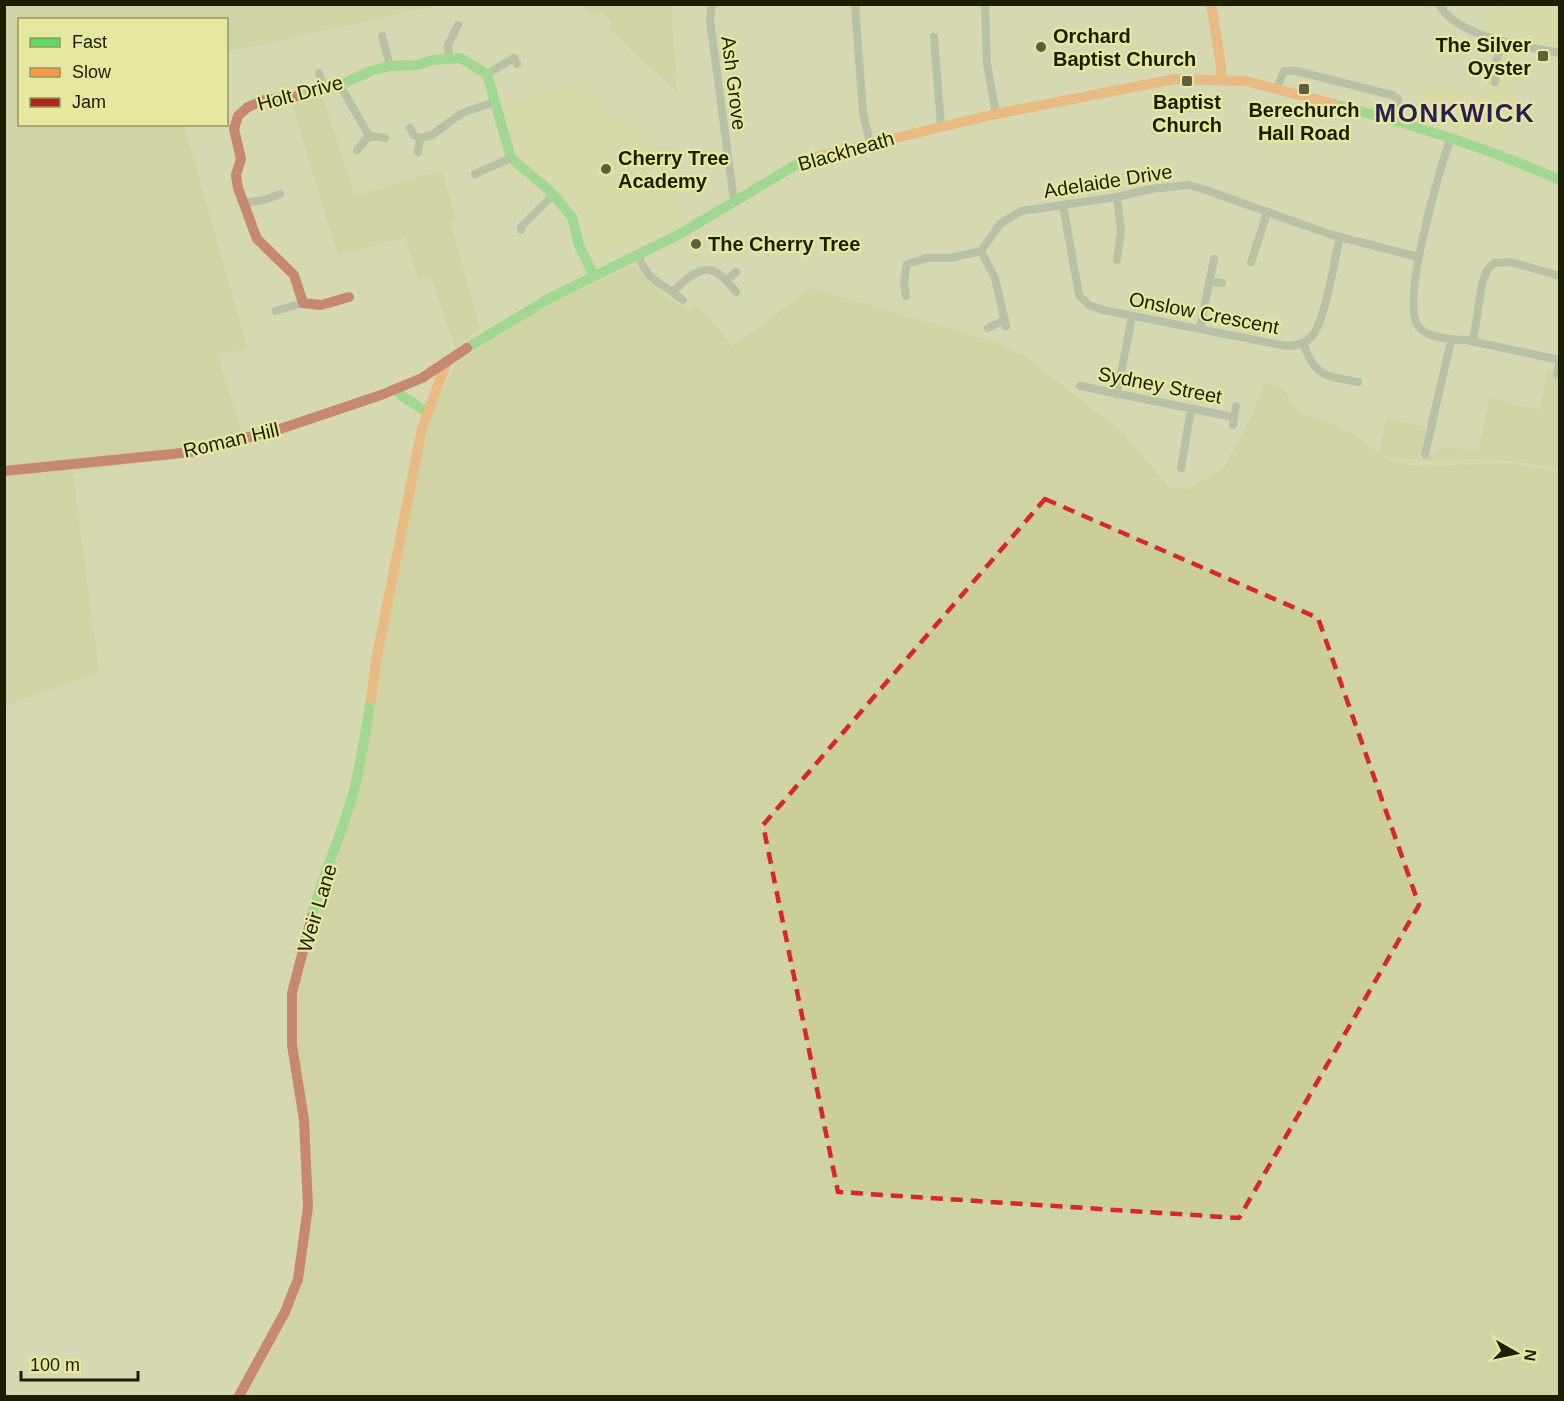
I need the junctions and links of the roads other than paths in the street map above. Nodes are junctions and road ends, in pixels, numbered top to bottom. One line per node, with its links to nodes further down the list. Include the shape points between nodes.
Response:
1 (712, 4): 39 (street, Ash Grove, via 711,31)
2 (855, 4): 30 (street, via 863,113)
3 (985, 4): 22 (street, via 986,54)
4 (1211, 4): 16 (street)
5 (1439, 4): 9 (street, via 1460,25)
6 (458, 25): 11 (street, via 448,45)
7 (382, 36): 13 (street)
8 (934, 37): 24 (street)
9 (1502, 42): 10 (street); 17 (street)
10 (1560, 53)
11 (449, 58): 13 (street, Holt Drive); 15 (street, via 460,58)
12 (517, 64): 15 (street, via 514,58)
13 (390, 66): 18 (street, Holt Drive)
14 (319, 73): 20 (street)
15 (487, 74): 21 (street)
16 (1221, 79): 19 (street, Blackheath); 22 (street, Blackheath, via 1149,83)
17 (1495, 82)
18 (340, 86): 20 (street, Holt Drive); 26 (street)
19 (1276, 87): 23 (street, Blackheath); 23 (street, via 1284,71 1296,71 1392,95 1398,99)
20 (324, 90): 40 (street, Holt Drive, via 264,100 238,117 234,129 241,159 236,175)
21 (495, 102): 29 (street, via 462,113 432,135); 33 (street)
22 (996, 114): 24 (street, Blackheath)
23 (1396, 120): 27 (street, Blackheath)
24 (941, 126): 30 (street, Blackheath)
25 (410, 128): 29 (street)
26 (369, 136): 28 (street); 31 (street)
27 (1451, 137): 35 (street, Blackheath); 47 (street)
28 (385, 138)
29 (420, 138): 32 (street)
30 (870, 143): 39 (street, Blackheath, via 799,163)
31 (357, 150)
32 (418, 152)
33 (511, 158): 34 (street); 37 (street)
34 (475, 174)
35 (1559, 178)
36 (280, 194): 40 (street)
37 (553, 195): 43 (street); 52 (street, via 572,217 579,245)
38 (1117, 197): 41 (street, Adelaide Drive); 42 (street, Adelaide Drive, via 1188,186); 49 (street, via 1121,231)
39 (734, 201): 46 (street, Blackheath, via 678,236)
40 (243, 203): 62 (street, Holt Drive, via 257,239 294,274)
41 (1063, 205): 45 (street, Adelaide Drive, via 1021,211 1000,224); 64 (street, Onslow Crescent, via 1079,295 1095,308)
42 (1267, 213): 44 (street, Adelaide Drive); 50 (street, via 1252,260)
43 (520, 226)
44 (1340, 237): 47 (street, Adelaide Drive); 69 (street, Onslow Crescent, via 1320,320 1311,338)
45 (981, 251): 57 (street, via 907,264); 65 (street, via 995,278 1005,323)
46 (638, 255): 52 (street, Blackheath); 58 (street, via 655,283)
47 (1418, 257): 67 (street, via 1413,300 1416,324 1423,331)
48 (1214, 259): 55 (street)
49 (1117, 260)
50 (1261, 260)
51 (736, 272): 54 (street)
52 (594, 276): 71 (street, Blackheath, via 489,334)
53 (1560, 276): 68 (street, via 1511,262 1495,263 1482,283)
54 (727, 280): 58 (street, via 714,271 699,271); 59 (street)
55 (1209, 281): 56 (street); 66 (street)
56 (1222, 283)
57 (907, 291)
58 (672, 292): 61 (street)
59 (736, 292)
60 (349, 297): 62 (street, via 326,306)
61 (683, 300)
62 (303, 303): 63 (street)
63 (276, 311)
64 (1132, 316): 66 (street, Onslow Crescent); 78 (street)
65 (988, 328)
66 (1200, 328): 69 (street, Onslow Crescent, via 1286,346)
67 (1451, 340): 68 (street); 82 (street)
68 (1473, 342): 70 (street)
69 (1303, 344): 73 (street, via 1315,369)
70 (1560, 360): 72 (street)
71 (446, 364): 76 (street, Roman Hill); 81 (street, Weir Lane)
72 (1557, 375)
73 (1344, 380): 74 (street); 77 (street)
74 (1358, 382)
75 (1080, 386): 78 (street, Sydney Street)
76 (396, 389): 81 (street); 84 (street, Roman Hill, via 216,447)
77 (1342, 390)
78 (1117, 395): 80 (street, Sydney Street)
79 (1236, 406): 80 (street, Sydney Street, via 1233,421)
80 (1191, 409): 83 (street, via 1182,464)
81 (427, 412): 85 (street, Weir Lane, via 353,793 319,889 292,993 292,1045 304,1120 308,1207 298,1279 275,1331)
82 (1429, 449)
83 (1172, 459)
84 (4, 471)
85 (238, 1396)

